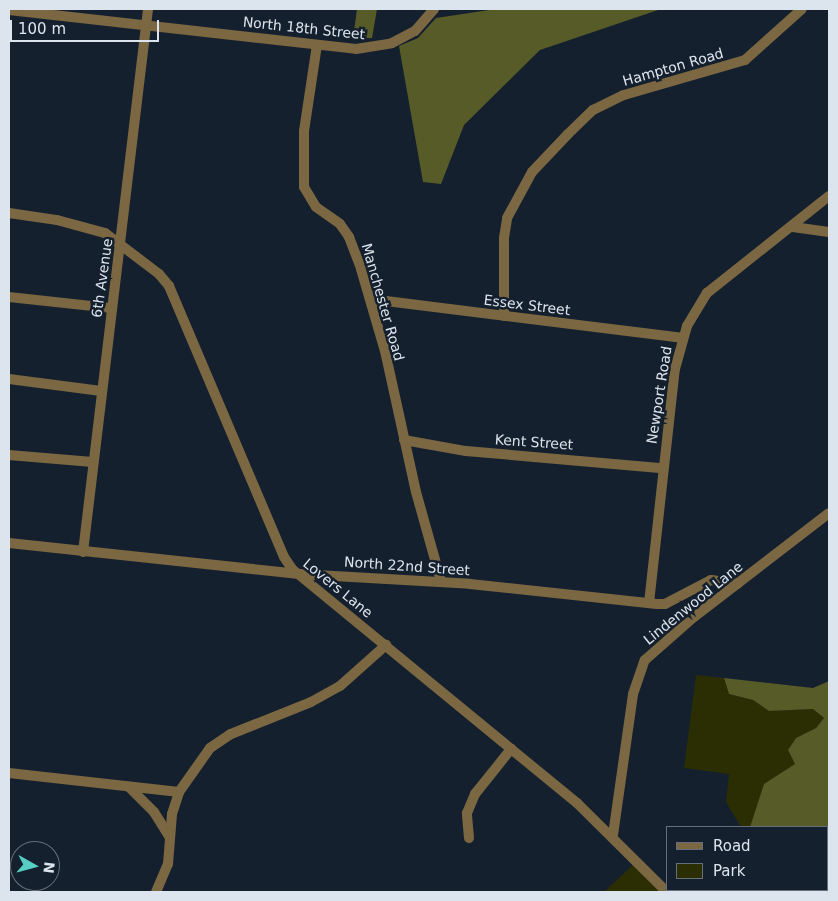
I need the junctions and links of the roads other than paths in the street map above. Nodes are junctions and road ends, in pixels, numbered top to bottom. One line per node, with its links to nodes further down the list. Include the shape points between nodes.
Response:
1 (148, 9): 6 (street, 6th Avenue)
2 (434, 9): 7 (street, North 18th Street, via 415,31 392,43 356,49)
3 (802, 9): 16 (street, Hampton Road, via 745,60 632,91 592,110 568,134 532,172 507,218)
4 (9, 10): 5 (street, North 18th Street)
5 (78, 13): 6 (street, North 18th Street)
6 (145, 25): 7 (street, North 18th Street); 12 (street, 6th Avenue)
7 (318, 44): 14 (street, Manchester Road, via 304,131 304,187 310,201 340,224 349,237)
8 (829, 196): 10 (street, Newport Road)
9 (9, 212): 12 (street, Lovers Lane, via 57,220 105,233)
10 (793, 227): 11 (street); 17 (street, Newport Road, via 707,293)
11 (829, 232)
12 (121, 242): 15 (street, 6th Avenue); 29 (street, Lovers Lane, via 169,286 284,558)
13 (9, 297): 15 (street)
14 (370, 299): 16 (street, Essex Street); 20 (street, Manchester Road)
15 (111, 308): 19 (street, 6th Avenue)
16 (504, 316): 17 (street, Essex Street)
17 (682, 338): 23 (street, Newport Road)
18 (9, 379): 19 (street)
19 (101, 391): 22 (street, 6th Avenue)
20 (404, 440): 23 (street, Kent Street, via 466,451); 30 (street, Manchester Road)
21 (9, 455): 22 (street)
22 (93, 462): 28 (street, 6th Avenue)
23 (662, 468): 32 (street, Newport Road)
24 (829, 513): 25 (street, Lindenwood Lane)
25 (815, 525): 26 (street); 31 (street, Lindenwood Lane)
26 (829, 526)
27 (9, 543): 28 (street, North 22nd Street)
28 (84, 552): 29 (street, North 22nd Street)
29 (299, 574): 30 (street, North 22nd Street); 33 (street, Lovers Lane)
30 (440, 582): 32 (street, North 22nd Street)
31 (738, 584): 32 (street, North 22nd Street, via 711,580 665,604); 38 (street, Lindenwood Lane, via 658,648 639,670)
32 (648, 603)
33 (386, 645): 34 (street, Lovers Lane); 37 (street, via 340,686 311,702 231,734 210,748)
34 (511, 749): 38 (street, Lovers Lane); 40 (street, via 475,794 467,813)
35 (9, 773): 36 (street)
36 (128, 787): 37 (street); 39 (street, via 154,812)
37 (179, 792): 39 (street)
38 (613, 835): 41 (street, Lovers Lane)
39 (169, 836): 42 (street, via 168,864)
40 (469, 838)
41 (666, 891)
42 (156, 892)

